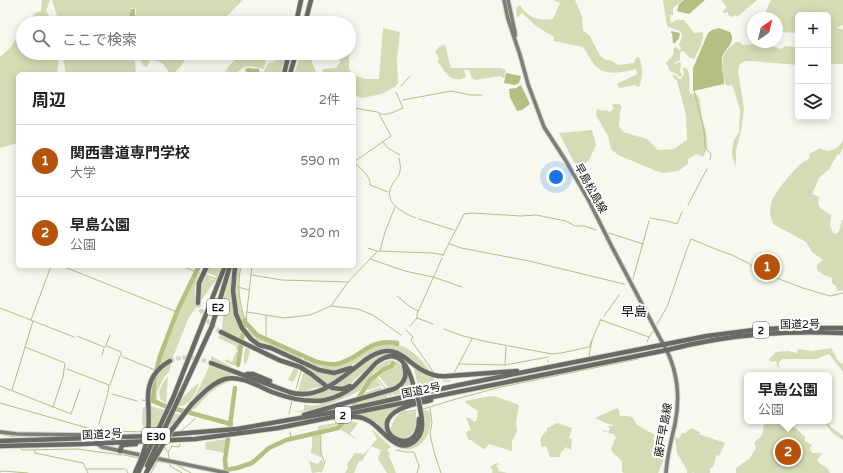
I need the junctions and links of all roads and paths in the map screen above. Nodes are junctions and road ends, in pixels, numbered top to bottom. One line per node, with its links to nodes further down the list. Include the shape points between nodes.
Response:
1 (301, 0): 5 (highway)
2 (311, 0): 6 (highway)
3 (504, 0): 7 (main road, 早島松島線)
4 (508, 0): 7 (main road, 早島松島線)
5 (298, 16)
6 (307, 16)
7 (515, 37): 21 (main road, 早島松島線, via 528,84 544,127 589,201)
8 (287, 60): 10 (highway)
9 (294, 60): 11 (highway)
10 (284, 72)
11 (291, 72)
12 (205, 268): 16 (highway, via 198,287)
13 (223, 268): 20 (highway, E2)
14 (229, 268): 22 (highway, E2)
15 (235, 268): 26 (highway, via 233,279 236,314 246,334 259,344 327,372 338,373)
16 (198, 303)
17 (843, 328): 21 (highway, 国道2号 / 2, via 754,330)
18 (221, 332): 31 (highway, via 296,366)
19 (843, 333): 23 (highway, 国道2号 / 2, via 755,335 693,343)
20 (194, 344): 46 (highway, E30, bridge, via 173,398)
21 (664, 344): 23 (main road, 藤戸早島線); 29 (highway, 国道2号 / 2)
22 (203, 348): 47 (highway, E30, bridge)
23 (668, 350): 34 (highway, 国道2号 / 2); 49 (main road, 藤戸早島線, via 675,373 678,400)
24 (388, 351): 26 (highway, via 378,352); 29 (highway, via 404,356 428,373 443,376 519,371); 32 (highway, via 400,355 408,363)
25 (388, 357): 30 (highway, via 378,361); 32 (highway, via 397,358 405,363); 36 (highway, via 397,359 404,366 406,373 400,386 391,391)
26 (368, 358): 28 (highway, via 330,386 319,392 304,395 289,392)
27 (170, 361): 45 (highway, bridge, via 154,375 149,386 148,437)
28 (211, 363)
29 (570, 363): 36 (highway, 国道2号 / 2)
30 (365, 374): 33 (highway, via 348,387); 47 (highway, bridge, via 349,390 331,398 310,401 290,398 240,380 230,378 220,381 192,404 171,431)
31 (325, 385)
32 (415, 387): 35 (highway, bridge)
33 (332, 388)
34 (450, 394): 35 (highway, via 405,407 394,413 387,426 392,437 402,441 410,440 414,436 419,423); 37 (highway, 国道2号 / 2)
35 (419, 408): 37 (highway, via 421,432 407,445 393,442 371,422 359,417)
36 (274, 423): 39 (highway, 国道2号 / 2, via 189,434)
37 (278, 428): 41 (highway, 国道2号 / 2, via 195,439)
38 (0, 432): 39 (main road, via 86,435)
39 (92, 438): 40 (highway, 国道2号 / 2); 42 (main road)
40 (0, 441)
41 (157, 441): 42 (highway, 国道2号 / 2); 44 (highway, via 122,445)
42 (97, 443): 43 (highway, 国道2号 / 2); 44 (main road, via 102,447)
43 (0, 446)
44 (120, 451): 48 (main road)
45 (135, 473)
46 (138, 473)
47 (145, 473)
48 (225, 473)
49 (666, 473)

